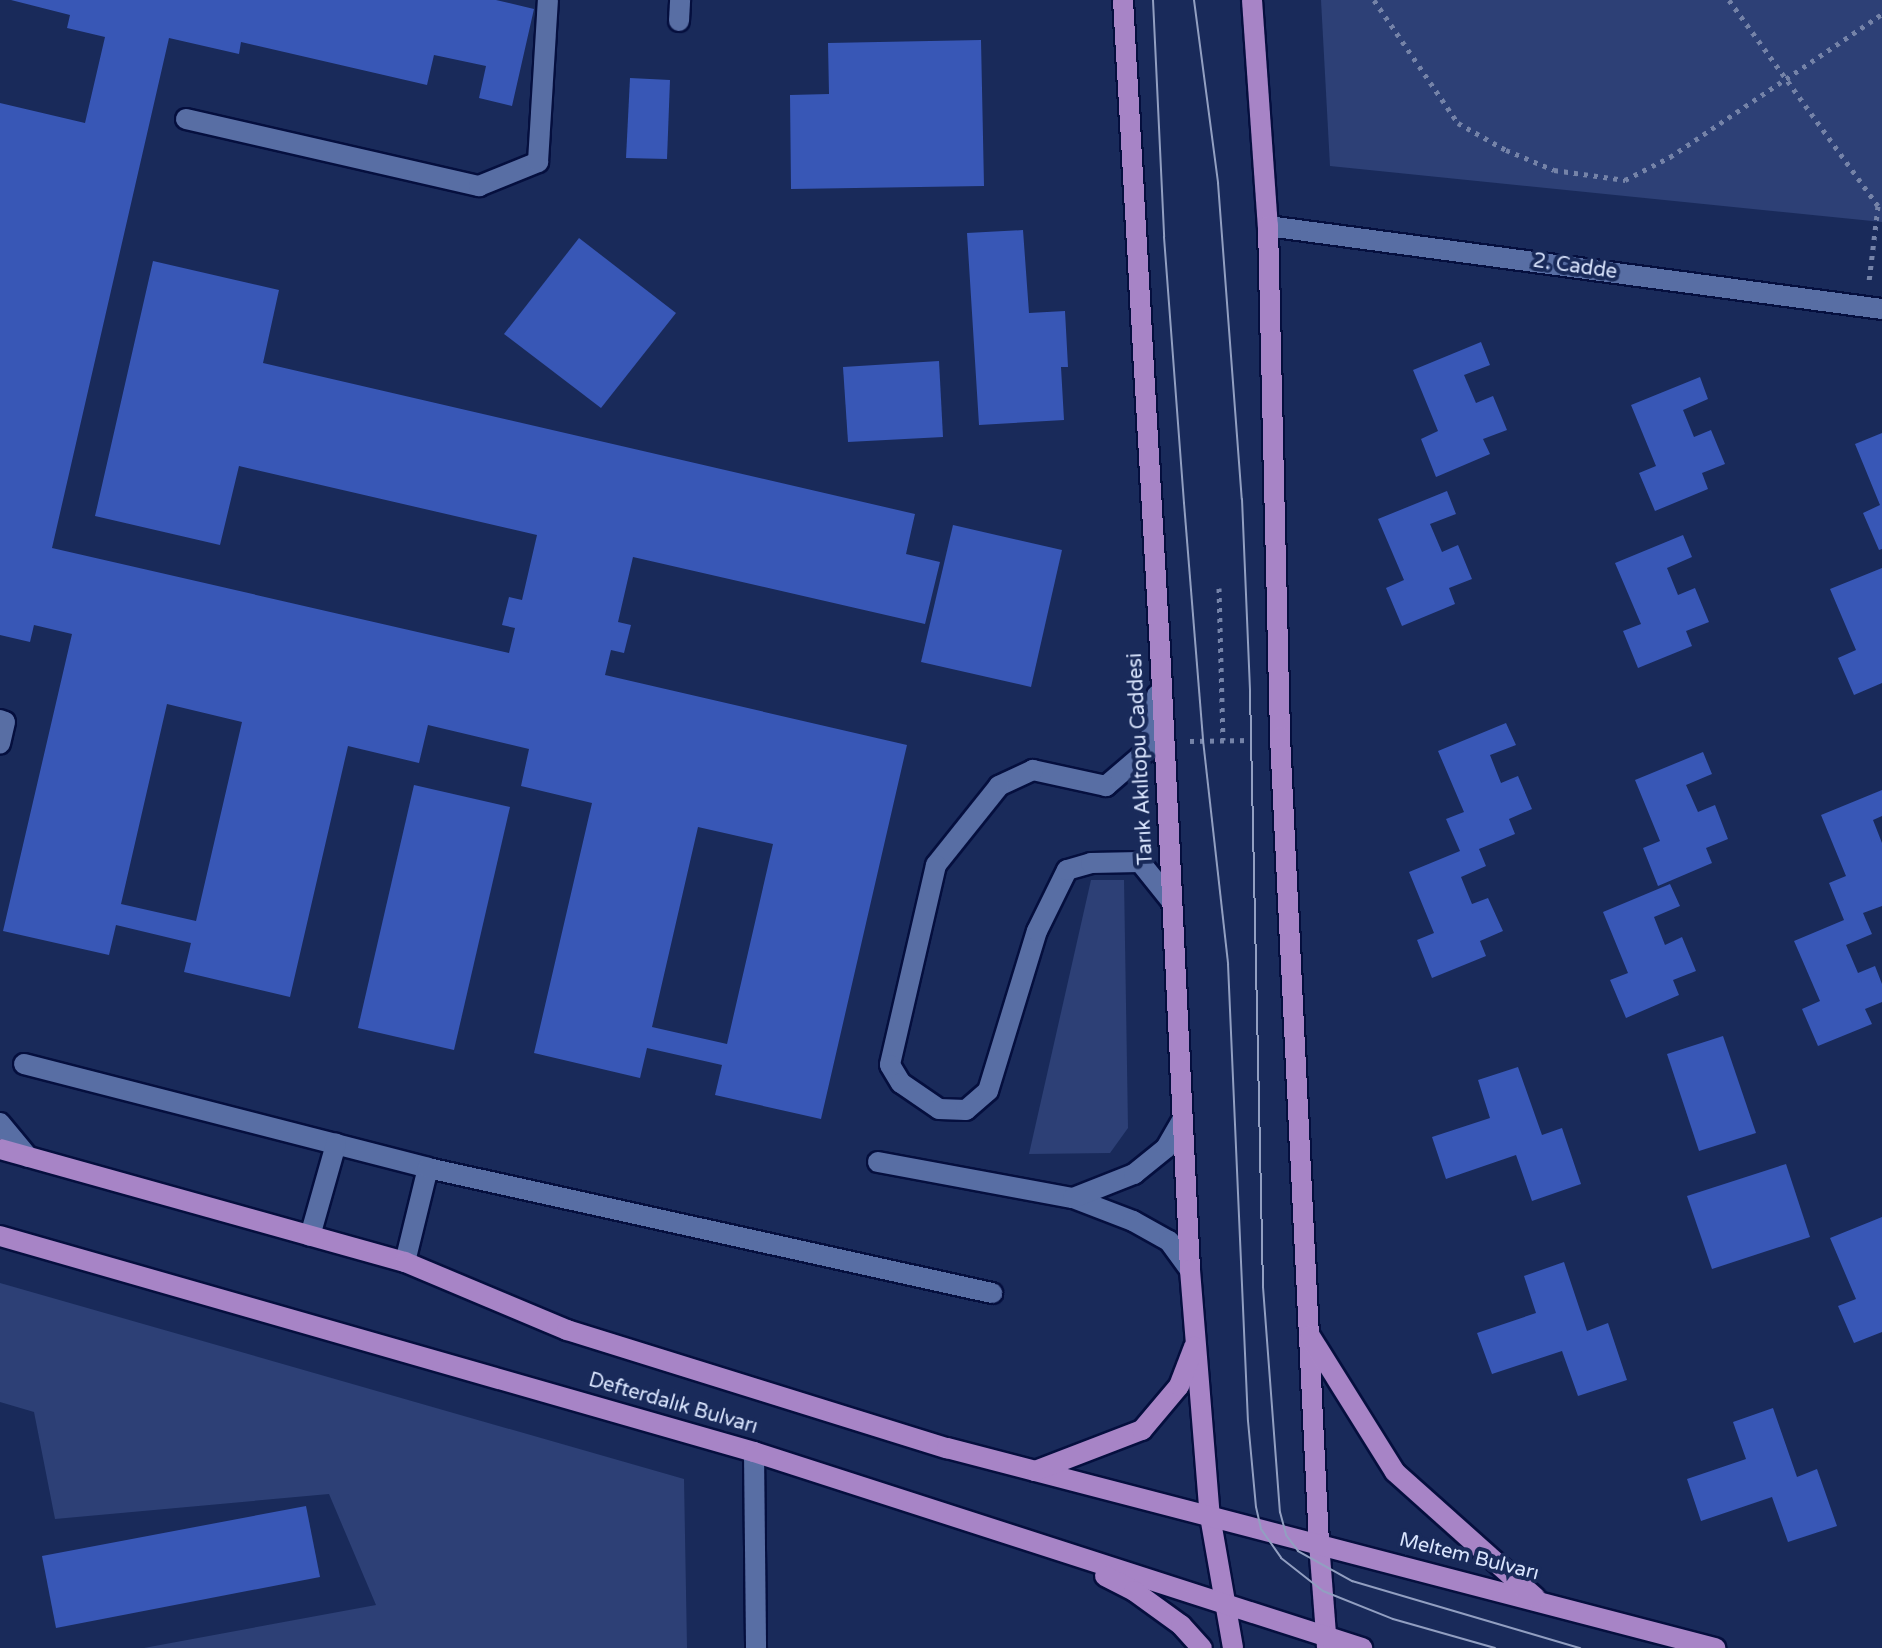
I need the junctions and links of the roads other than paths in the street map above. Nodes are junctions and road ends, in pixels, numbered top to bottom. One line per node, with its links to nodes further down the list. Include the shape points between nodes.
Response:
1 (548, 0): 8 (street, via 538,162 479,186)
2 (680, 0): 6 (street)
3 (1123, 0): 11 (main road, Tarık Akıltopu Caddesi)
4 (1239, 0): 7 (main road)
5 (1252, 0): 7 (main road)
6 (679, 21)
7 (1260, 89): 9 (main road)
8 (186, 119)
9 (1268, 226): 10 (street, 2. Cadde); 29 (main road, via 1280,737)
10 (1874, 308)
11 (1161, 668): 14 (main road, Tarık Akıltopu Caddesi); 14 (street, via 1149,749 1106,786 1033,770 999,786 936,865 890,1065 901,1083 939,1109 966,1110 988,1091 1037,931 1067,870 1091,863 1140,862)
12 (0, 720): 13 (street, via 5,722)
13 (0, 743)
14 (1172, 902): 16 (main road, Tarık Akıltopu Caddesi)
15 (24, 1064): 18 (street)
16 (1183, 1118): 23 (street, via 1166,1148 1134,1174); 27 (main road, Tarık Akıltopu Caddesi)
17 (0, 1123): 20 (street)
18 (336, 1144): 22 (street); 25 (street)
19 (0, 1149): 20 (main road, Defterdalık Bulvarı)
20 (28, 1157): 25 (main road, Defterdalık Bulvarı)
21 (878, 1162): 23 (street)
22 (428, 1168): 26 (street); 28 (street)
23 (1073, 1198): 27 (street, via 1169,1241)
24 (0, 1236): 31 (main road, Defterdalık Bulvarı)
25 (310, 1236): 26 (main road, Defterdalık Bulvarı)
26 (405, 1262): 32 (main road, Defterdalık Bulvarı, via 567,1330)
27 (1190, 1270): 30 (main road, Tarık Akıltopu Caddesi)
28 (992, 1293)
29 (1308, 1334): 34 (main road); 36 (main road, via 1395,1472)
30 (1197, 1339): 32 (main road, via 1179,1386 1142,1430); 33 (main road, Tarık Akıltopu Caddesi)
31 (754, 1452): 35 (main road, Defterdalık Bulvarı); 39 (street)
32 (1035, 1471): 33 (main road, Defterdalık Bulvarı)
33 (1210, 1516): 34 (main road, Meltem Bulvarı); 37 (main road, Tarık Akıltopu Caddesi)
34 (1319, 1543): 36 (main road, Meltem Bulvarı); 38 (main road)
35 (1056, 1550): 37 (main road, Defterdalık Bulvarı); 40 (main road, via 1134,1591 1181,1625)
36 (1538, 1599): 43 (main road, Meltem Bulvarı)
37 (1227, 1605): 38 (main road, Defterdalık Bulvarı); 41 (main road, Tarık Akıltopu Caddesi)
38 (1327, 1643): 42 (main road)
39 (756, 1648)
40 (1202, 1648)
41 (1233, 1648)
42 (1362, 1648)
43 (1715, 1648)

